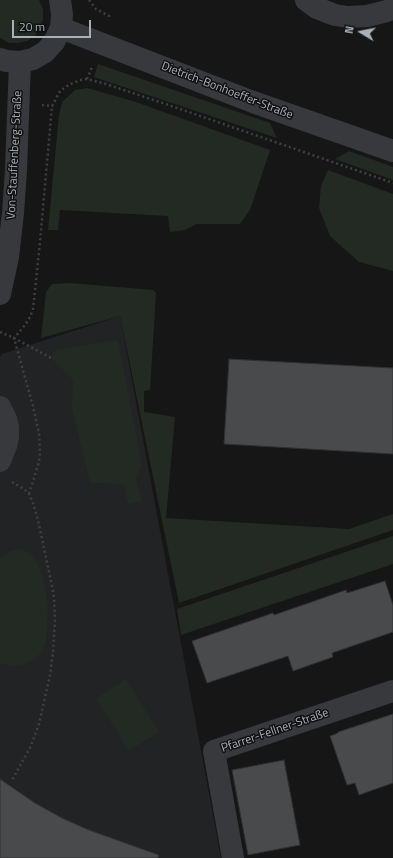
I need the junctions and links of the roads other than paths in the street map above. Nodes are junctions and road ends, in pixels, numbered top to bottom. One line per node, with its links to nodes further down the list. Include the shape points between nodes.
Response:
1 (60, 0): 4 (street)
2 (306, 0): 3 (street, via 326,12 348,17 366,16)
3 (393, 8)
4 (61, 28): 5 (street, via 45,52 33,59); 6 (street, Dietrich-Bonhoeffer-Straße)
5 (10, 61): 7 (street, Von-Stauffenberg-Straße, via 16,170 8,257)
6 (393, 151)
7 (0, 294)
8 (0, 407): 9 (street, via 6,418 8,436)
9 (0, 461)
10 (393, 691): 11 (street, Pfarrer-Fellner-Straße, via 214,752)
11 (233, 858)

